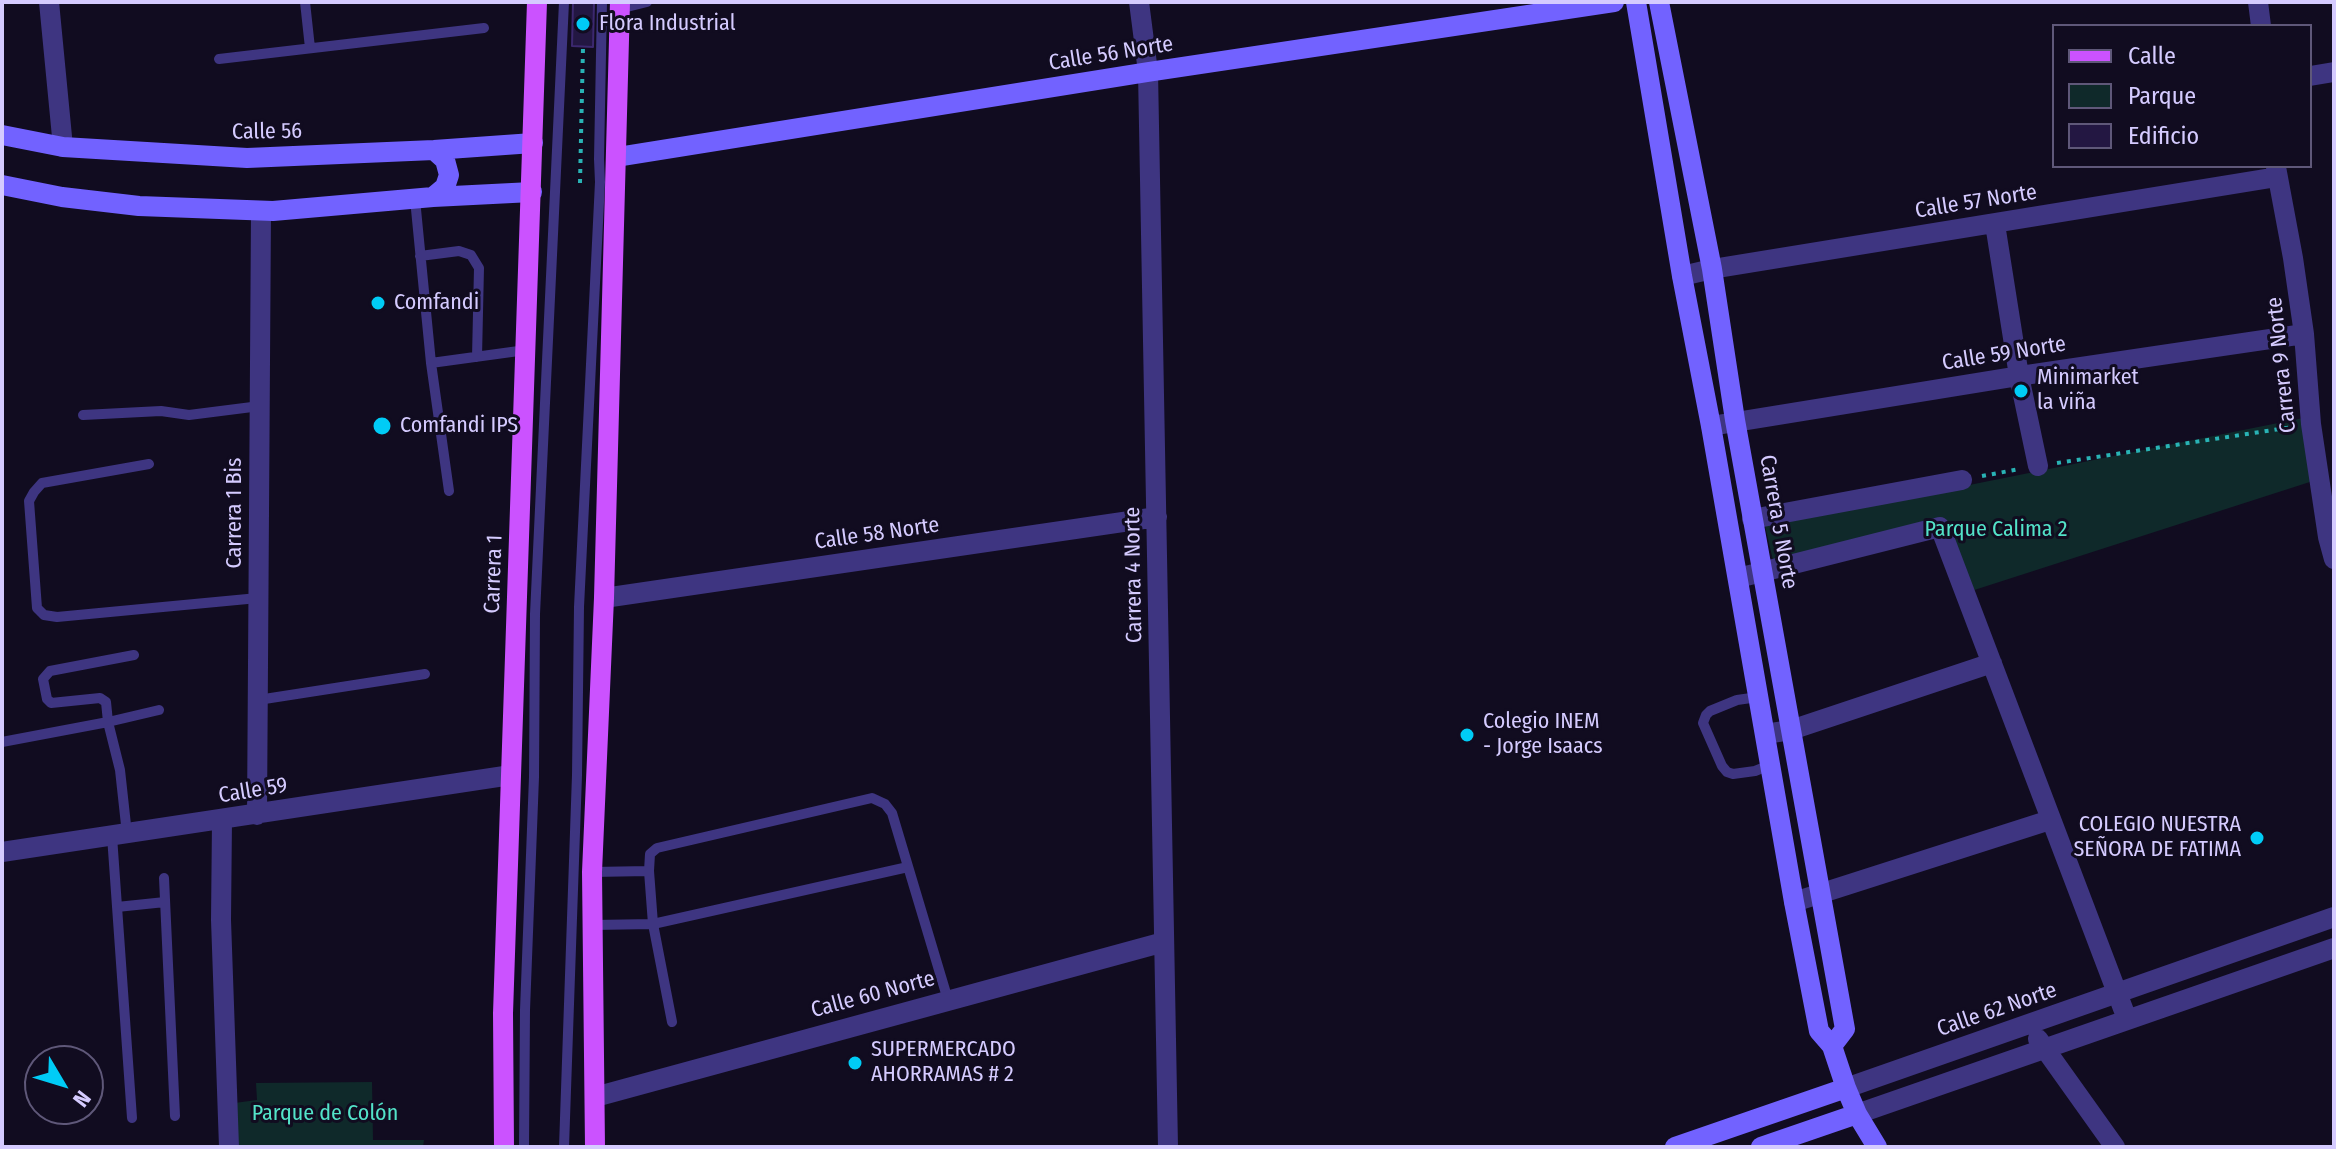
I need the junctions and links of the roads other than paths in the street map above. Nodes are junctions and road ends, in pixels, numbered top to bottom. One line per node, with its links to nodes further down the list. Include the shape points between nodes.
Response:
1 (49, 2): 21 (street)
2 (305, 2): 14 (lane)
3 (537, 2): 20 (main road, Carrera 1)
4 (564, 2): 97 (lane, via 535,614)
5 (647, 2): 11 (lane)
6 (1139, 2): 16 (street, Carrera 4 Norte)
7 (1614, 2): 16 (street, Calle 56 Norte)
8 (1636, 2): 32 (street)
9 (1659, 2): 31 (street, Carrera 5 Norte)
10 (2258, 2): 12 (street)
11 (614, 4): 23 (main road); 98 (lane, via 599,159 579,607)
12 (2261, 24)
13 (484, 28): 14 (lane)
14 (310, 48): 15 (lane)
15 (219, 59)
16 (1148, 72): 23 (street, Calle 56 Norte); 46 (street, Carrera 4 Norte)
17 (2334, 72): 18 (street)
18 (2312, 76)
19 (2, 135): 21 (street, Calle 56)
20 (533, 143): 22 (street, Calle 56); 26 (main road, Carrera 1)
21 (63, 147): 22 (street, Calle 56, via 247,158)
22 (434, 150): 27 (street, via 445,160 449,175 445,187)
23 (617, 157): 52 (main road)
24 (2276, 172): 29 (street, Calle 57 Norte); 33 (street, Carrera 9 Norte)
25 (2, 185): 28 (street, via 139,206)
26 (532, 192): 27 (street); 34 (main road, Carrera 1)
27 (424, 198): 28 (street); 30 (lane)
28 (261, 211): 38 (street, Carrera 1 Bis)
29 (1995, 224): 31 (street, Calle 57 Norte); 37 (street)
30 (420, 256): 35 (lane, via 459,251 471,255 479,268); 36 (lane)
31 (1712, 269): 32 (street, Calle 57 Norte); 40 (street, Carrera 5 Norte)
32 (1682, 276): 41 (street)
33 (2304, 334): 37 (street, Calle 59 Norte); 48 (street, Carrera 9 Norte, via 2311,424)
34 (526, 350): 35 (lane); 64 (main road, Carrera 1)
35 (477, 357): 36 (lane)
36 (431, 363): 45 (lane)
37 (2019, 376): 40 (street, Calle 59 Norte); 43 (street)
38 (260, 406): 39 (lane, via 189,415); 51 (street, Carrera 1 Bis)
39 (83, 415)
40 (1735, 420): 41 (street, Calle 59 Norte); 47 (street, Carrera 5 Norte)
41 (1711, 426): 50 (street)
42 (149, 464): 51 (lane, via 42,483 34,492 29,501 37,608 57,617)
43 (2038, 466)
44 (1962, 480): 47 (street)
45 (449, 491)
46 (1157, 517): 52 (street, Calle 58 Norte); 81 (street, Carrera 4 Norte)
47 (1752, 519): 49 (street, Carrera 5 Norte)
48 (2334, 559)
49 (1763, 572): 50 (street); 54 (street, via 1940,527); 60 (street, Carrera 5 Norte)
50 (1738, 578): 56 (street)
51 (258, 598): 57 (street, Carrera 1 Bis)
52 (604, 598): 72 (main road)
53 (134, 655): 59 (lane, via 50,671 43,679 51,703 104,700)
54 (1992, 663): 60 (street); 67 (street)
55 (425, 674): 57 (lane)
56 (1758, 697): 61 (street); 63 (lane, via 1710,711 1703,723 1727,772)
57 (258, 700): 65 (street, Carrera 1 Bis)
58 (159, 710): 59 (lane)
59 (108, 722): 62 (lane); 68 (lane, via 120,770)
60 (1791, 730): 61 (street); 74 (street, Carrera 5 Norte)
61 (1765, 734): 63 (street)
62 (2, 742)
63 (1770, 765): 76 (street)
64 (511, 775): 65 (street, Calle 59); 96 (main road, Carrera 1)
65 (257, 815): 66 (street, Calle 59)
66 (222, 820): 68 (street, Calle 59); 95 (street)
67 (2050, 820): 74 (street); 83 (street)
68 (119, 835): 69 (street, Calle 59); 77 (lane)
69 (2, 852)
70 (908, 867): 71 (lane, via 892,813 872,798 657,848 650,854); 79 (lane); 84 (lane)
71 (649, 871): 72 (lane); 79 (lane)
72 (592, 872): 80 (main road)
73 (164, 878): 75 (lane)
74 (1821, 893): 76 (street); 88 (street, Carrera 5 Norte, via 1845,1029)
75 (165, 902): 77 (lane); 93 (lane)
76 (1794, 902): 88 (street, via 1819,1031)
77 (117, 907): 94 (lane)
78 (2334, 917): 83 (street, Calle 62 Norte)
79 (653, 924): 80 (lane); 86 (lane)
80 (593, 925): 91 (main road)
81 (1164, 942): 84 (street, Calle 60 Norte); 100 (street, Carrera 4 Norte)
82 (2334, 948): 85 (street)
83 (2117, 993): 85 (street); 87 (street, Calle 62 Norte)
84 (948, 1000): 91 (street, Calle 60 Norte)
85 (2127, 1019): 89 (street)
86 (672, 1022)
87 (2028, 1026): 89 (street); 90 (street, Calle 62 Norte)
88 (1832, 1046): 90 (street)
89 (2045, 1049): 92 (street); 104 (street)
90 (1846, 1088): 92 (street); 101 (street, Calle 62 Norte)
91 (595, 1097): 99 (main road)
92 (1857, 1114): 102 (street); 103 (street)
93 (175, 1116)
94 (132, 1118)
95 (229, 1147)
96 (504, 1147)
97 (524, 1147)
98 (564, 1147)
99 (595, 1147)
100 (1168, 1147)
101 (1675, 1147)
102 (1761, 1147)
103 (1877, 1147)
104 (2115, 1147)

